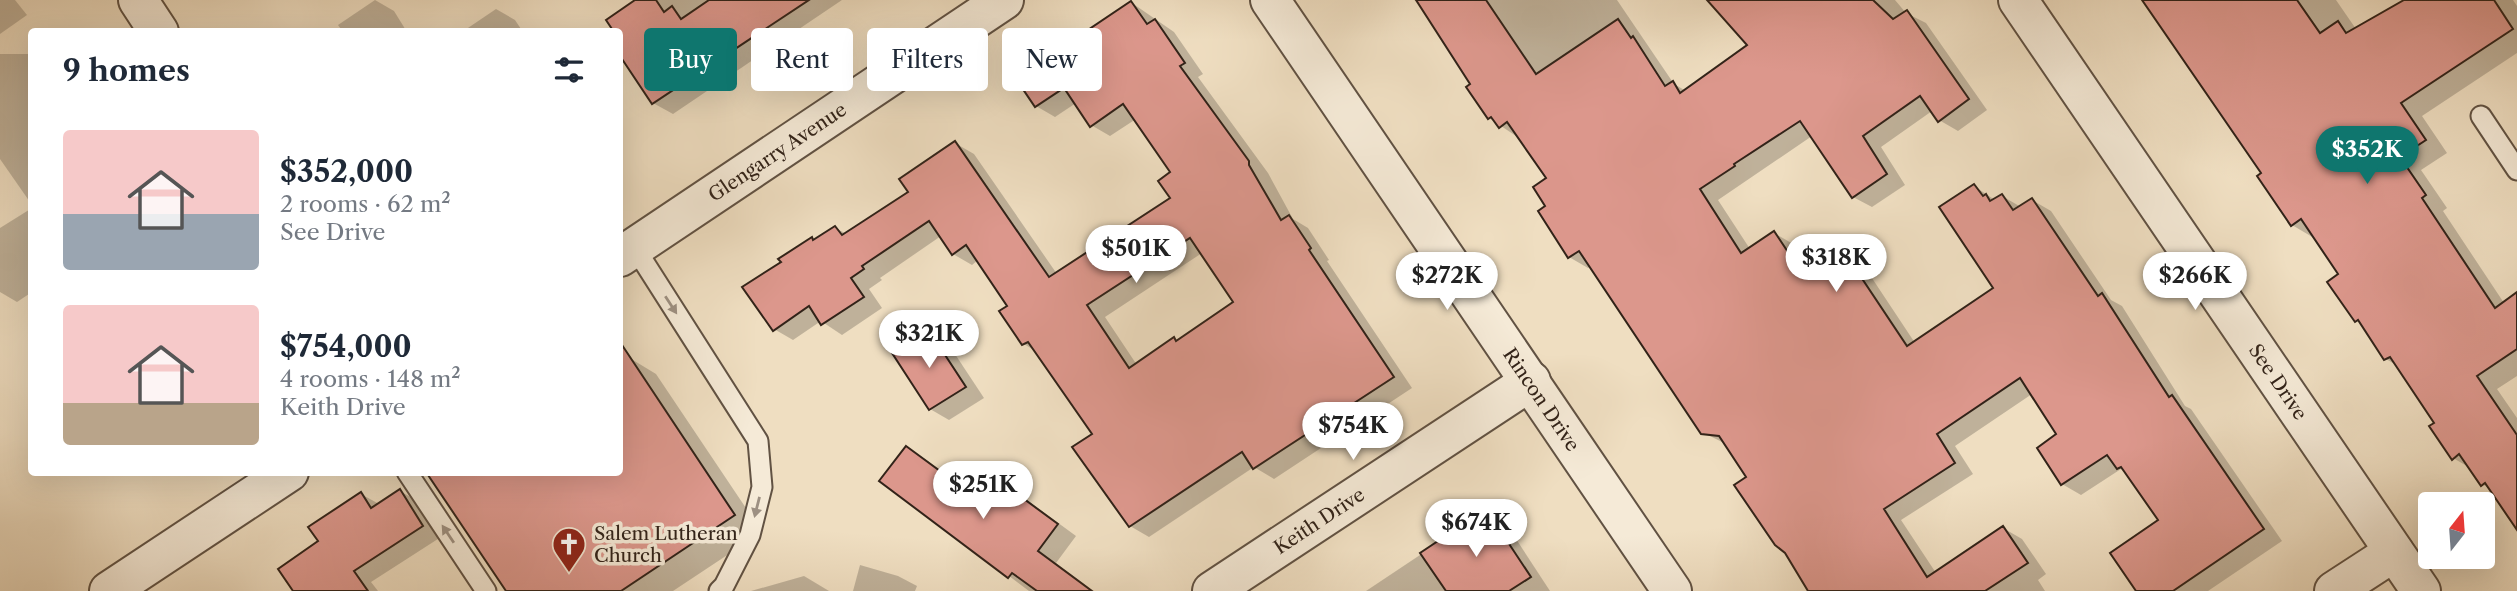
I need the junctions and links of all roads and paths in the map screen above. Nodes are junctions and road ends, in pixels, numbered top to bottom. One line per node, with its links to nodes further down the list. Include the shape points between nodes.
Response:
1 (138, 0): 5 (street)
2 (1004, 0): 8 (street, Glengarry Avenue)
3 (1270, 0): 9 (street, Rincon Drive)
4 (2018, 0): 12 (street, See Drive)
5 (156, 28)
6 (2481, 116): 7 (lane)
7 (2517, 170)
8 (627, 253): 16 (lane, one-way to 16, via 758,440 762,487 750,536)
9 (1531, 381): 17 (street, Keith Drive); 18 (street, Rincon Drive)
10 (284, 476): 13 (street)
11 (410, 476): 15 (lane, one-way to 11)
12 (2394, 552): 19 (street); 20 (street, See Drive)
13 (153, 579): 14 (street)
14 (109, 591)
15 (486, 591)
16 (719, 591)
17 (1212, 591)
18 (1672, 591)
19 (2334, 591)
20 (2421, 591)

